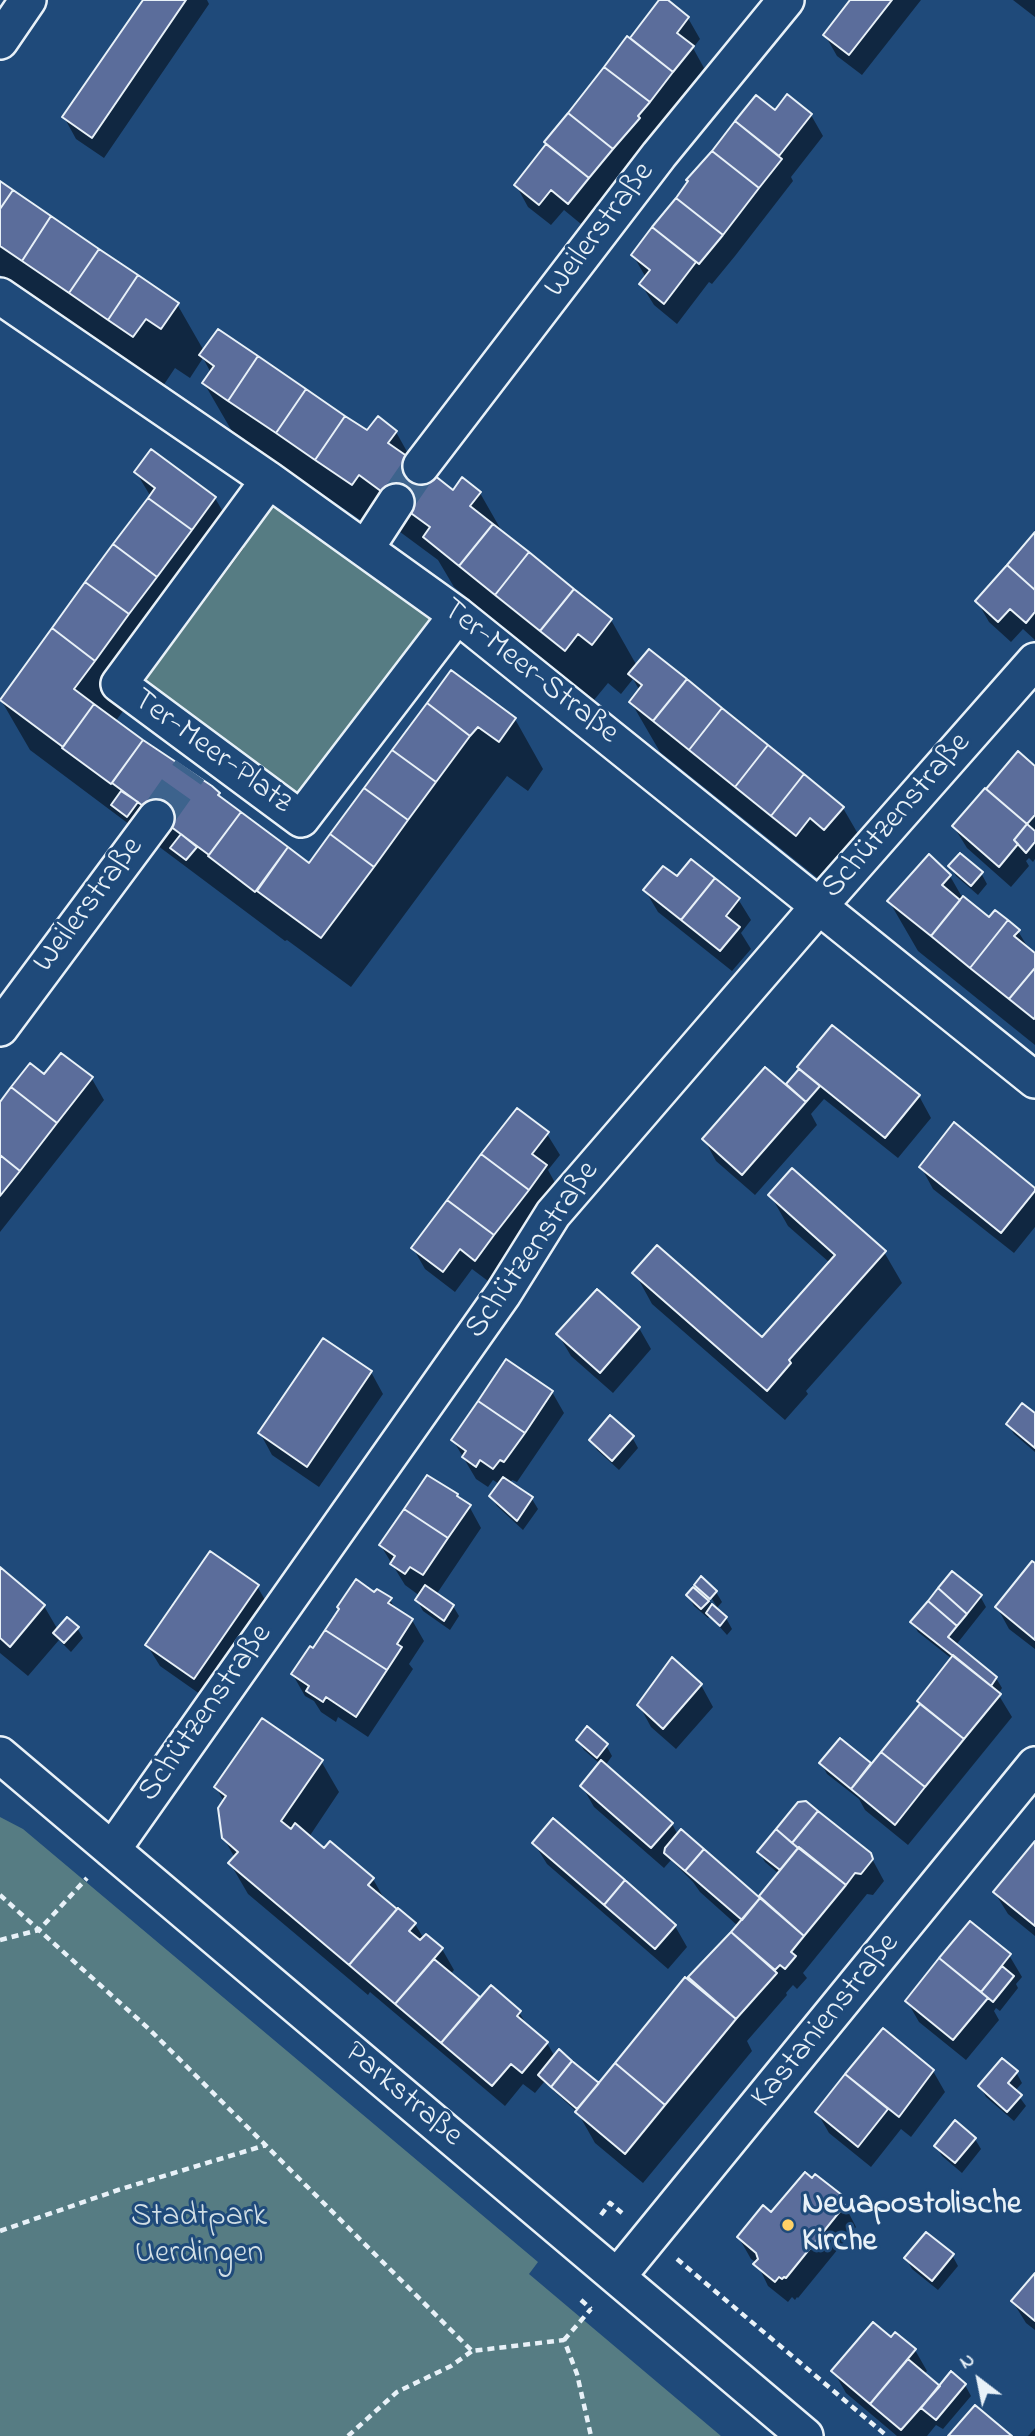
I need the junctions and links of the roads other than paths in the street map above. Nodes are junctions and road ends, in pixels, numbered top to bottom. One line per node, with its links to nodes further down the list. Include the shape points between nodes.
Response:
1 (28, 0): 3 (street)
2 (786, 0): 5 (street, Weilerstraße, via 659,155)
3 (0, 41)
4 (0, 296): 6 (street, Ter-Meer-Straße)
5 (421, 466)
6 (269, 480): 8 (street, Ter-Meer-Straße); 9 (street, Ter-Meer-Platz, via 119,684 197,759 301,819)
7 (396, 502): 8 (street)
8 (366, 548): 9 (street, Ter-Meer-Straße)
9 (457, 615): 12 (street, Ter-Meer-Straße)
10 (1035, 661): 12 (street, Schützenstraße)
11 (156, 818): 13 (street, Weilerstraße)
12 (819, 906): 14 (street, Ter-Meer-Straße); 17 (street, Schützenstraße, via 552,1214 503,1294)
13 (0, 1028)
14 (1035, 1080)
15 (0, 1755): 17 (street, Parkstraße)
16 (1035, 1765): 18 (street, Kastanienstraße)
17 (112, 1850): 18 (street, Parkstraße)
18 (617, 2277): 19 (street, Parkstraße)
19 (804, 2436)

